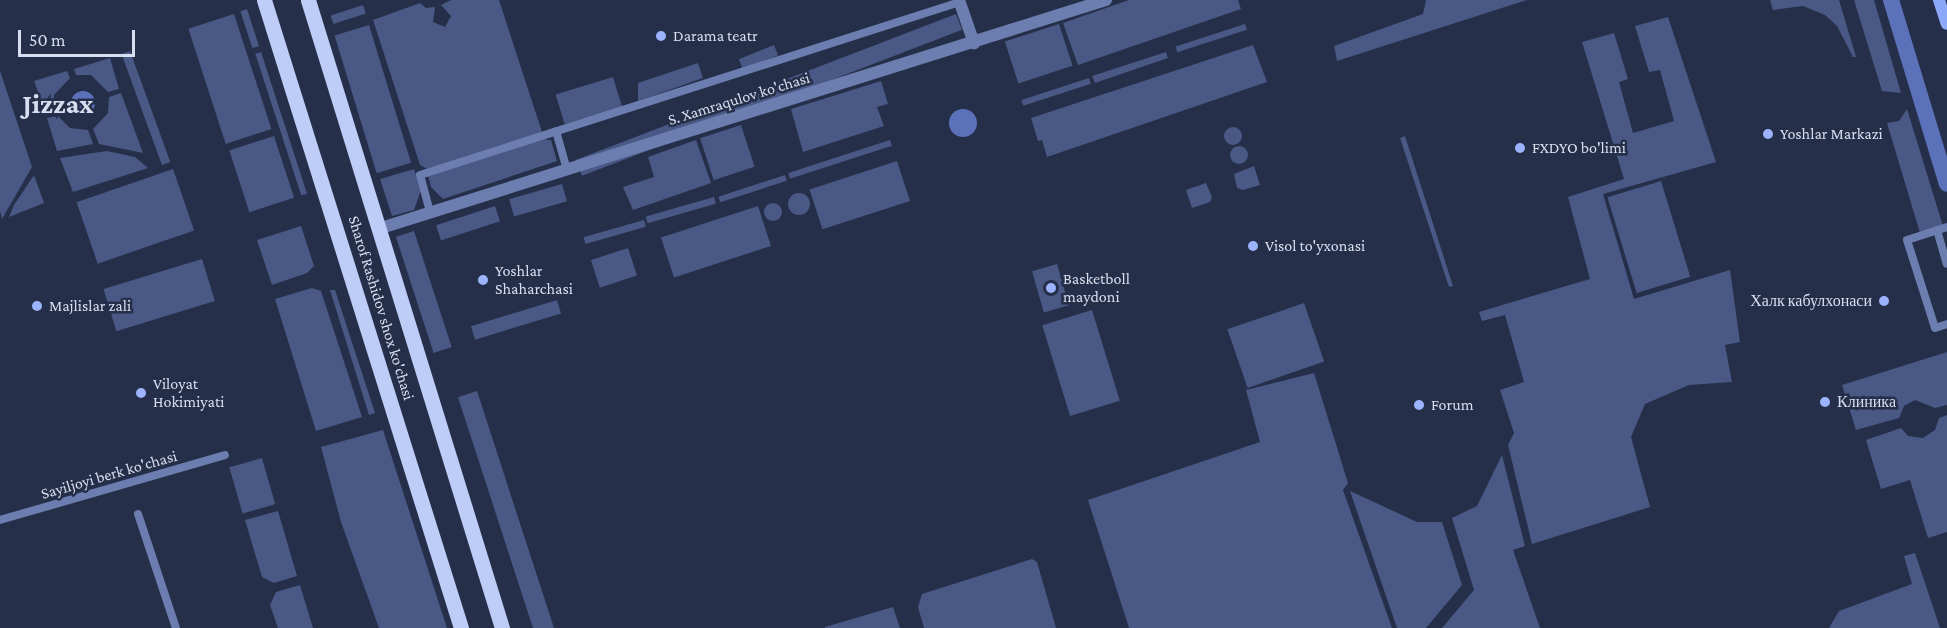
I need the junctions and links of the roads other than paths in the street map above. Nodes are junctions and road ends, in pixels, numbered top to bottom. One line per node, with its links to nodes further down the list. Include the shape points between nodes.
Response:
1 (264, 0): 20 (main road, Sharof Rashidov shox ko'chasi)
2 (308, 0): 12 (main road, Sharof Rashidov shox ko'chasi)
3 (1106, 0): 7 (street, S. Xamraqulov ko'chasi)
4 (1939, 0): 6 (main road)
5 (961, 1): 7 (street); 8 (lane)
6 (1947, 24)
7 (974, 43): 9 (street, S. Xamraqulov ko'chasi)
8 (556, 131): 9 (lane); 10 (lane, via 420,175)
9 (567, 170): 10 (street, S. Xamraqulov ko'chasi)
10 (430, 212): 12 (street, S. Xamraqulov ko'chasi)
11 (1947, 227): 13 (lane)
12 (381, 228): 21 (main road, Sharof Rashidov shox ko'chasi)
13 (1937, 230): 14 (lane); 15 (lane, via 1907,240 1935,327)
14 (1947, 264)
15 (1947, 324)
16 (225, 455): 18 (lane, Sayiljoyi berk ko'chasi)
17 (138, 514): 19 (lane)
18 (0, 520)
19 (176, 628)
20 (461, 628)
21 (502, 628)

